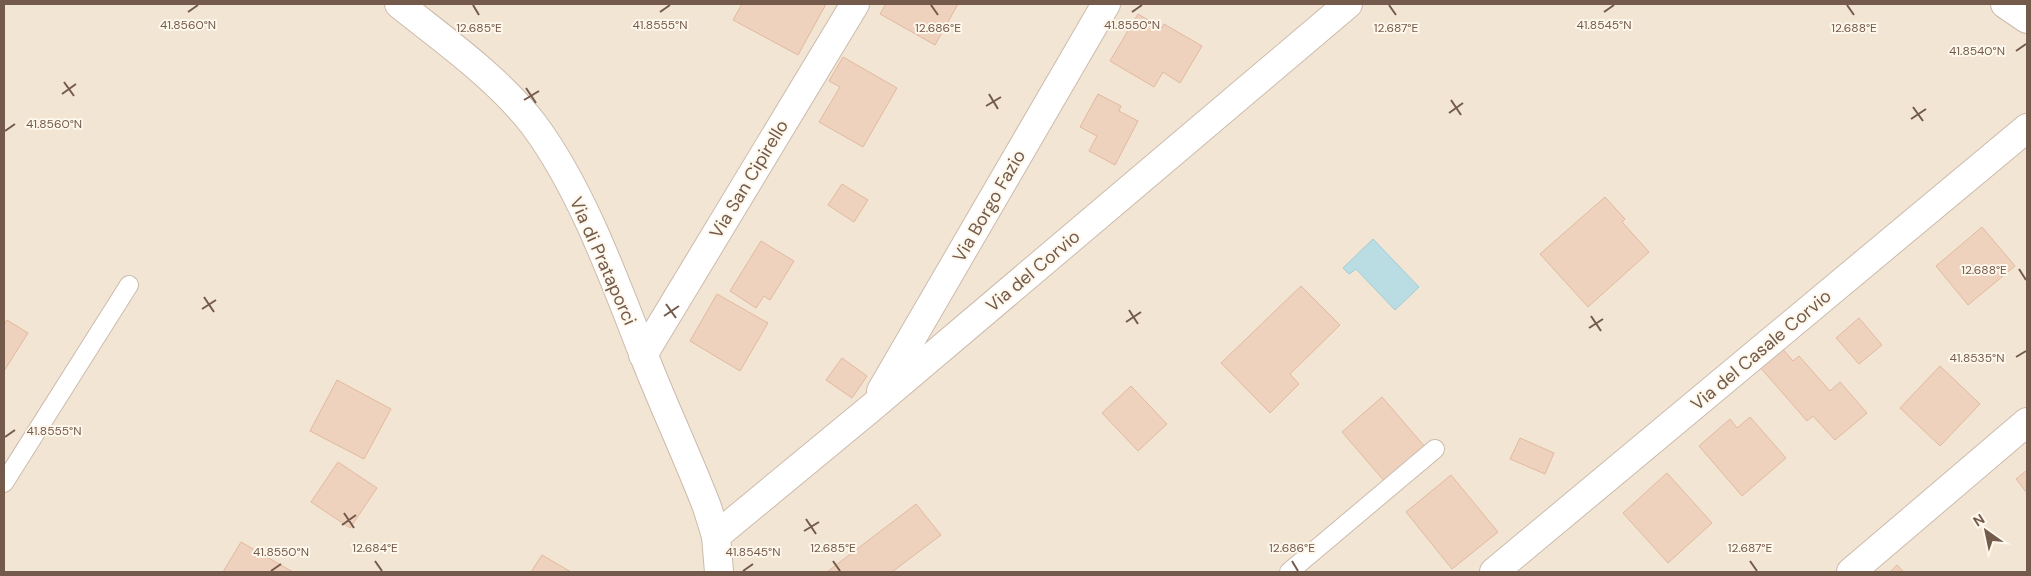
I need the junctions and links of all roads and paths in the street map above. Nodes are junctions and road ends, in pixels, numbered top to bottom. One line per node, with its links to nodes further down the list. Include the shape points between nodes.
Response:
1 (400, 4): 9 (street, Via di Prataporci, via 484,74 534,126 562,170 599,246)
2 (855, 4): 9 (street, Via San Cipirello)
3 (1106, 4): 10 (street, Via Borgo Fazio)
4 (1348, 4): 10 (street, Via del Corvio)
5 (2006, 4): 6 (street)
6 (2027, 19)
7 (2027, 128): 17 (street, Via del Casale Corvio)
8 (129, 285): 13 (lane)
9 (643, 355): 14 (street, Via di Prataporci, via 694,474)
10 (871, 408): 14 (street, Via del Corvio)
11 (2027, 422): 18 (street)
12 (1435, 449): 16 (lane)
13 (4, 482)
14 (716, 536): 15 (street, Via di Prataporci)
15 (719, 572)
16 (1289, 572)
17 (1494, 572)
18 (1851, 572)

